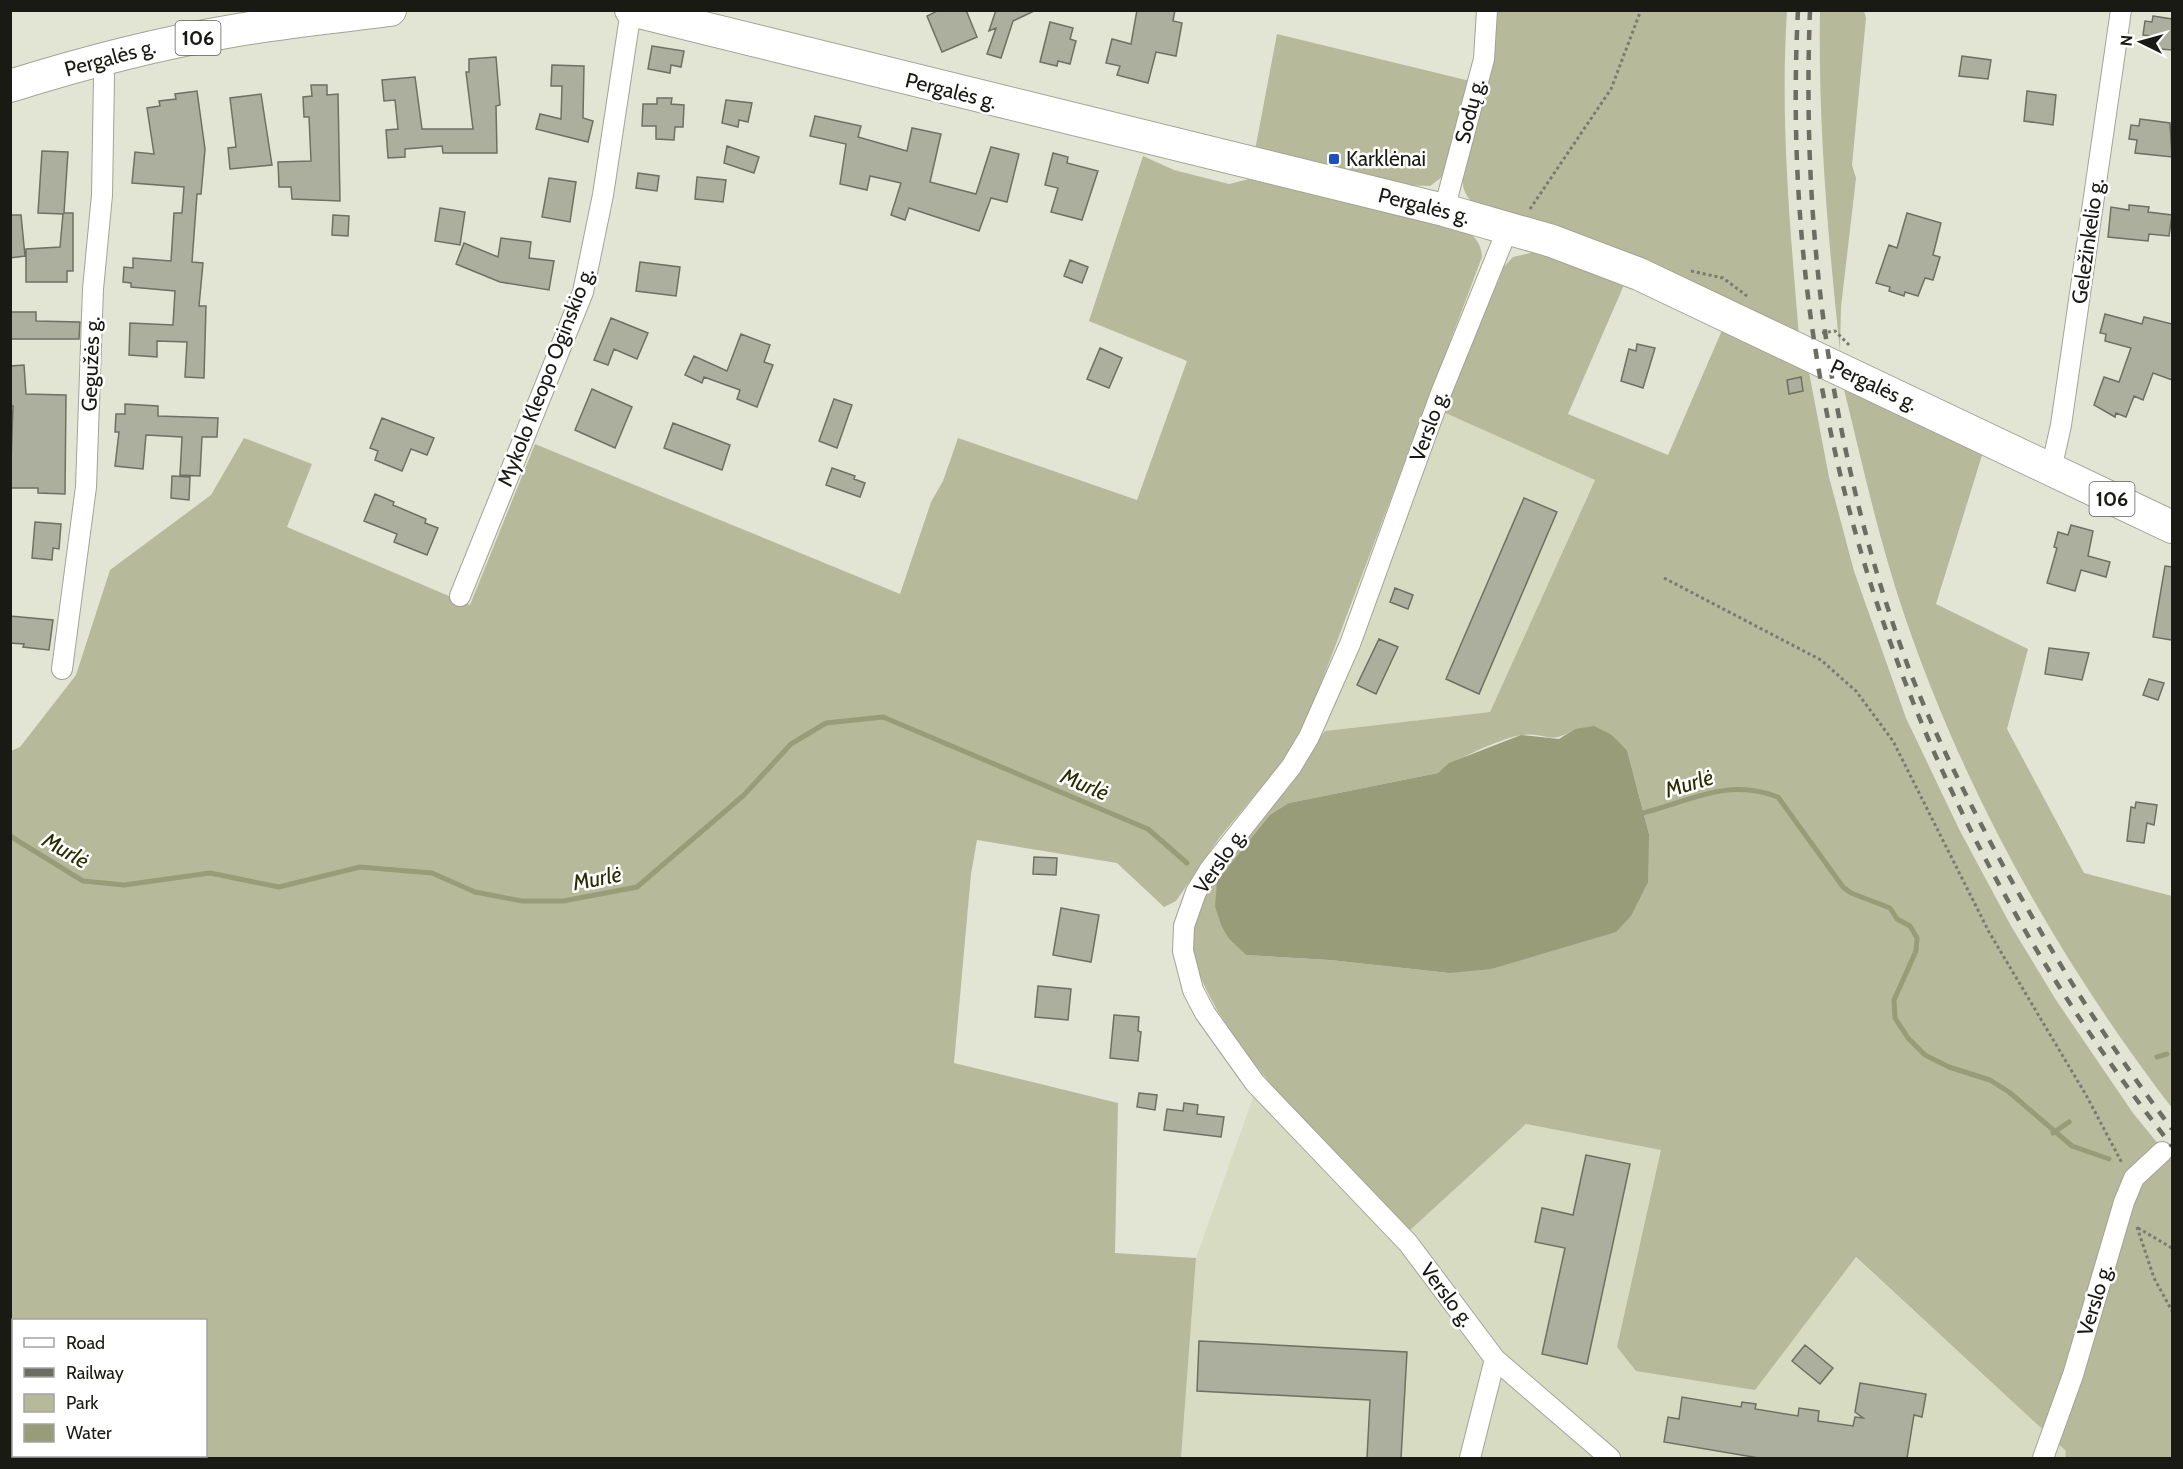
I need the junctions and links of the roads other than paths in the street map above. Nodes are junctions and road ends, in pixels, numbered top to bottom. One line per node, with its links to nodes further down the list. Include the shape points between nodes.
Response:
1 (390, 10): 5 (main road, Pergalės g. / 106, via 234,31)
2 (631, 10): 7 (main road, Pergalės g. / 106); 11 (street, Mykolo Kleopo Oginskio g., via 603,195 583,292)
3 (1487, 10): 7 (street, Sodų g., via 1484,59)
4 (2121, 10): 9 (street, Geležinkelio g., via 2061,425)
5 (102, 59): 6 (main road, Pergalės g. / 106); 12 (street, Gegužės g., via 102,195 93,289 86,486)
6 (10, 86)
7 (1444, 210): 8 (main road, Pergalės g. / 106)
8 (1508, 228): 9 (main road, Pergalės g. / 106, via 1639,274); 14 (street, Verslo g., via 1441,393 1350,644 1309,737 1291,767 1210,869 1189,908 1182,938 1186,968 1205,1014 1255,1083 1408,1243)
9 (2051, 470): 10 (main road, Pergalės g. / 106)
10 (2172, 527)
11 (460, 596)
12 (62, 669)
13 (2162, 1152): 17 (street, Verslo g., via 2134,1178 2124,1202 2073,1375)
14 (1495, 1359): 15 (street); 16 (street, Verslo g.)
15 (1470, 1458)
16 (1610, 1458)
17 (2043, 1458)

